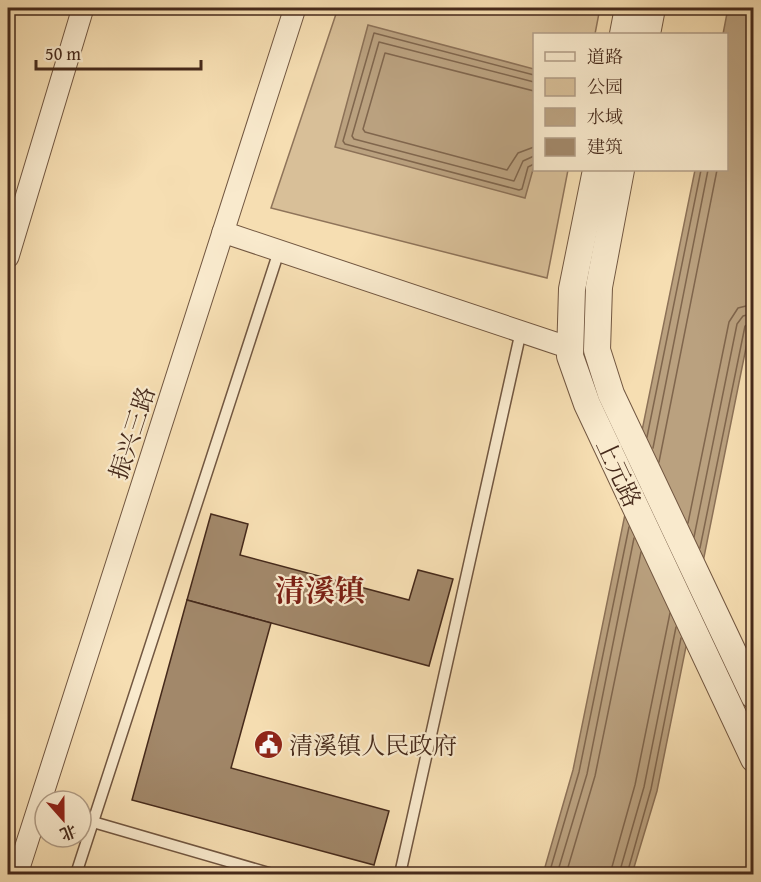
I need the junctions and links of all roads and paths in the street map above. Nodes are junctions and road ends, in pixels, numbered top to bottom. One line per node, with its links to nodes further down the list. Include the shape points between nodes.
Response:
1 (83, 8): 11 (street)
2 (295, 8): 9 (street, 振兴三路)
3 (628, 8): 5 (street)
4 (652, 8): 6 (street)
5 (623, 33)
6 (647, 33)
7 (596, 171): 13 (street, 上元路, via 572,289)
8 (621, 171): 14 (street, 上元路, via 598,287 597,350 610,394)
9 (223, 232): 10 (street); 18 (street, 振兴三路)
10 (279, 251): 12 (street); 16 (lane)
11 (8, 256)
12 (521, 331): 13 (street); 21 (lane)
13 (570, 348): 15 (street, 上元路, via 587,404)
14 (753, 696)
15 (753, 759)
16 (93, 822): 20 (lane)
17 (84, 849): 19 (lane)
18 (17, 874)
19 (76, 874)
20 (272, 874)
21 (399, 874)

